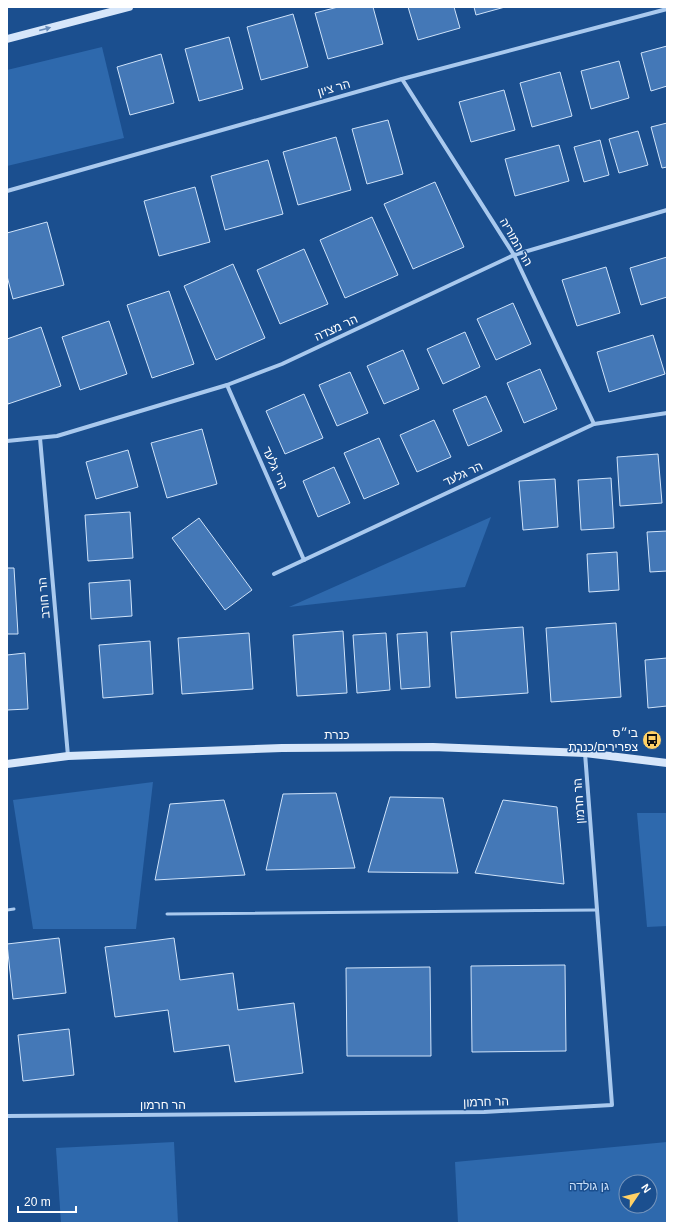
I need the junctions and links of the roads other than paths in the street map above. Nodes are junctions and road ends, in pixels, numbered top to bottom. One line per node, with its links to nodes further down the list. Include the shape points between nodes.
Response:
1 (129, 7): 3 (street, one-way to 1)
2 (667, 9): 4 (street, הר ציון)
3 (7, 39)
4 (402, 79): 5 (street, הר ציון); 7 (street, הר המוריה)
5 (7, 190)
6 (667, 210): 7 (street, הר מצדה)
7 (514, 255): 8 (street, הר מצדה, via 282,364); 10 (street, הר המוריה)
8 (227, 385): 11 (street, הר מצדה, via 57,436); 13 (street, הרי גלעד)
9 (667, 413): 10 (street, הר גלעד)
10 (594, 424): 13 (street, הר גלעד)
11 (40, 438): 12 (street, הר מצדה); 16 (street, הר חורב)
12 (7, 441)
13 (304, 560): 14 (street, הר גלעד)
14 (274, 574)
15 (585, 753): 16 (street, כנרת, via 433,747 282,748); 17 (street, כנרת); 21 (street, הר חרמון)
16 (68, 756): 18 (street, כנרת)
17 (667, 763)
18 (7, 764)
19 (14, 909): 20 (lane)
20 (7, 910)
21 (597, 910): 22 (lane); 23 (street, הר חרמון, via 612,1106 484,1112)
22 (167, 914)
23 (7, 1116)

